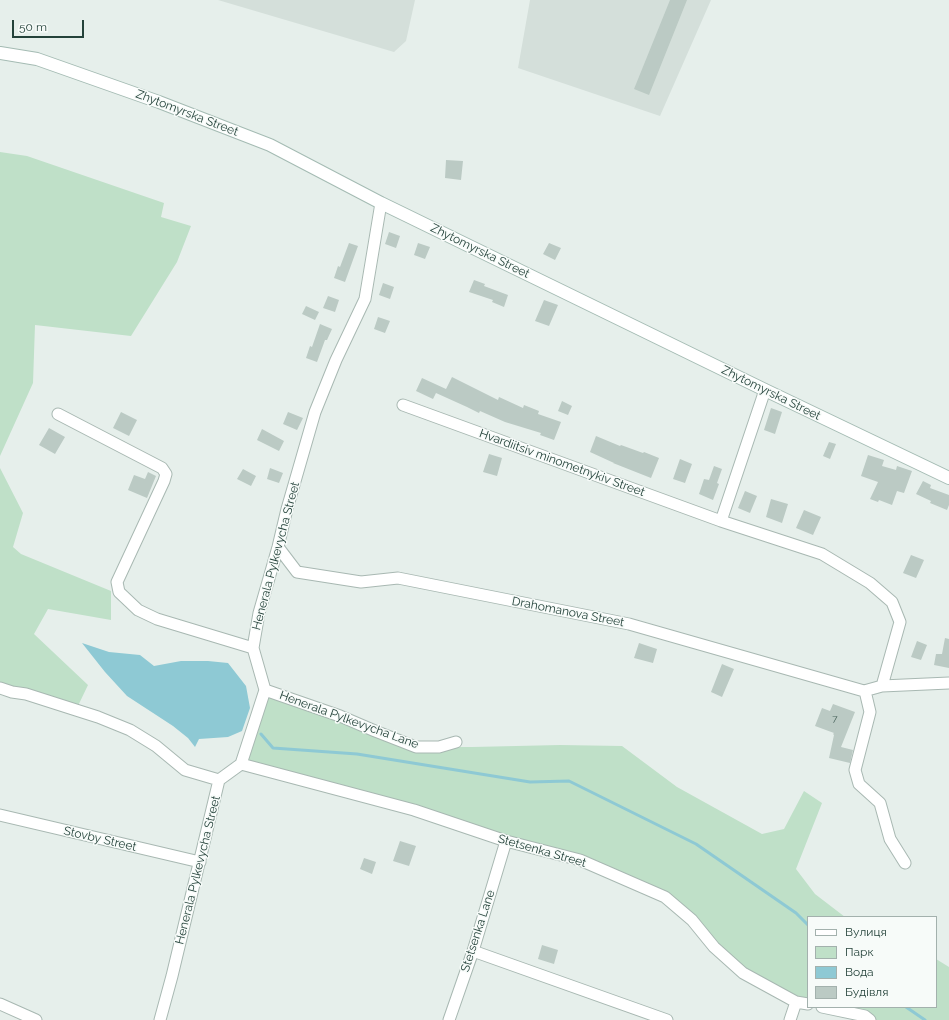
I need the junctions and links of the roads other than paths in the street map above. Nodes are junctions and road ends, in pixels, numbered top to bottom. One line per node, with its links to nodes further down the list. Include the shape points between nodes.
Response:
1 (0, 53): 2 (main road, Zhytomyrska Street, via 37,59 270,145)
2 (381, 203): 3 (main road, Zhytomyrska Street); 8 (street, Henerala Pylkevycha Street, via 365,299 315,412)
3 (765, 390): 6 (main road, Zhytomyrska Street); 7 (street)
4 (403, 405): 7 (street, Hvardiitsiv minometnykiv Street)
5 (58, 414): 9 (street, via 162,468 166,474 117,582 119,592 138,610 157,619)
6 (949, 478)
7 (721, 521): 11 (street, Hvardiitsiv minometnykiv Street, via 822,554 870,583 892,602 900,622)
8 (278, 547): 9 (street, Henerala Pylkevycha Street, via 259,613); 14 (street, Drahomanova Street, via 297,572 361,582 398,578 629,624)
9 (253, 648): 13 (street, Henerala Pylkevycha Street)
10 (949, 683): 11 (street)
11 (882, 686): 14 (street)
12 (0, 688): 17 (street, via 98,717 130,730 156,746 185,770)
13 (265, 690): 15 (street, Henerala Pylkevycha Lane, via 340,716 416,747 439,747); 16 (street)
14 (865, 691): 21 (street, via 870,712 855,770 859,784 880,803 890,840)
15 (456, 742)
16 (241, 764): 17 (street, Henerala Pylkevycha Street); 19 (street, Stetsenka Street, via 414,810)
17 (219, 780): 20 (street, Henerala Pylkevycha Street)
18 (0, 815): 20 (street, Stovby Street)
19 (506, 841): 22 (street, Stetsenka Lane); 23 (street, Stetsenka Street, via 580,860 665,897 692,920 714,947 743,973)
20 (200, 862): 28 (street, Henerala Pylkevycha Street)
21 (905, 863)
22 (473, 951): 29 (street, Stetsenka Lane); 30 (street)
23 (796, 1002): 25 (street, Stetsenka Street); 31 (street)
24 (0, 1004): 27 (street)
25 (807, 1004)
26 (827, 1008): 32 (street, via 865,1016)
27 (36, 1020)
28 (160, 1020)
29 (449, 1020)
30 (667, 1020)
31 (790, 1020)
32 (870, 1020)

